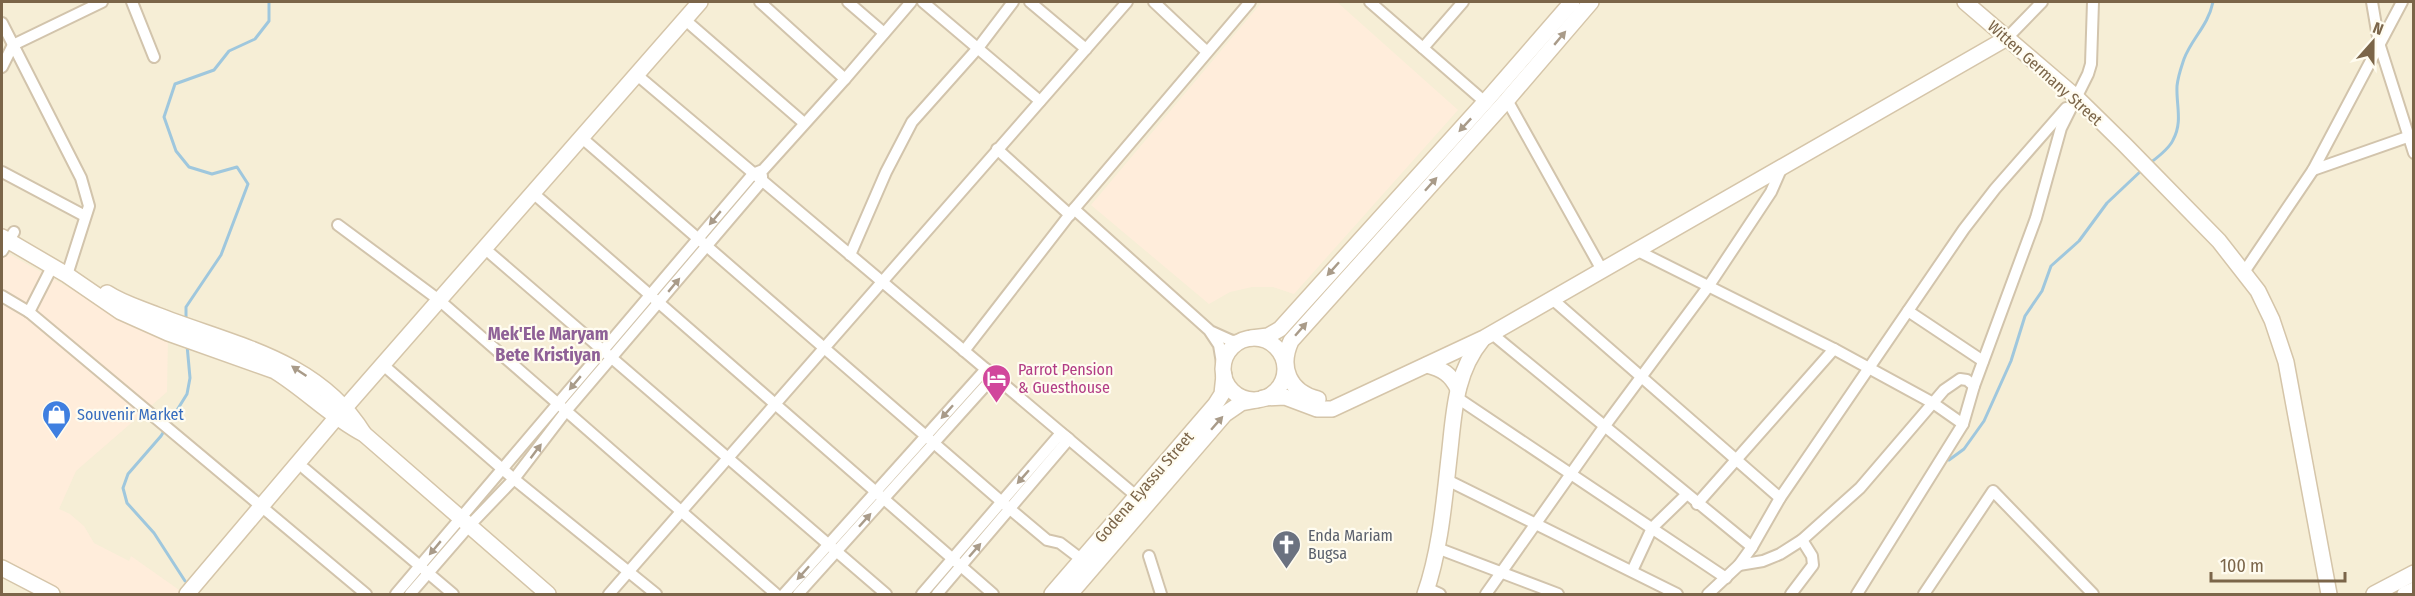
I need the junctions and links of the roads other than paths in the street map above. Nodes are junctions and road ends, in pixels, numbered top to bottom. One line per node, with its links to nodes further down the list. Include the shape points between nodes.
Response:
1 (102, 2): 28 (street)
2 (132, 2): 33 (street)
3 (700, 2): 35 (street)
4 (711, 2): 24 (street)
5 (760, 2): 36 (street)
6 (848, 2): 25 (street)
7 (911, 2): 25 (street)
8 (923, 2): 29 (street)
9 (1013, 2): 29 (street)
10 (1030, 2): 31 (street)
11 (1128, 2): 31 (street)
12 (1154, 2): 32 (street)
13 (1250, 2): 32 (street)
14 (1370, 2): 30 (street)
15 (1463, 2): 30 (street)
16 (1572, 2): 40 (street)
17 (1592, 2): 38 (street, one-way to 17)
18 (1965, 2): 26 (street, Witten Germany Street)
19 (2042, 2): 26 (street)
20 (2093, 2): 37 (street, via 2091,63)
21 (2372, 2): 27 (street)
22 (2402, 2): 27 (street)
23 (2, 23): 28 (street)
24 (691, 26): 35 (street); 41 (street)
25 (884, 33): 36 (street)
26 (2007, 38): 37 (street, Witten Germany Street); 46 (street)
27 (2379, 43): 42 (street); 47 (street)
28 (13, 45): 34 (street); 53 (street, via 81,178 89,206)
29 (978, 48): 39 (street); 60 (street, via 912,122)
30 (1423, 48): 40 (street)
31 (1086, 49): 39 (street)
32 (1206, 51): 52 (street)
33 (154, 57)
34 (2, 67)
35 (639, 78): 43 (street); 49 (street)
36 (846, 79): 41 (street)
37 (2076, 97): 64 (street, Witten Germany Street, via 2219,241); 71 (street, via 1995,189); 80 (street, via 2061,128 2036,218)
38 (1507, 100): 54 (street, one-way to 38); 62 (street)
39 (1040, 101): 44 (street)
40 (1485, 102): 51 (street, one-way to 51)
41 (804, 123): 49 (street)
42 (2410, 136): 45 (street); 47 (street)
43 (585, 141): 50 (street); 57 (street)
44 (997, 149): 52 (street); 65 (street)
45 (2414, 153)
46 (1782, 167): 58 (street); 66 (street, via 1771,192)
47 (2313, 170): 64 (street)
48 (2, 172): 53 (street)
49 (759, 175): 57 (street); 60 (street)
50 (536, 196): 59 (street); 69 (street); 70 (street)
51 (1389, 206): 54 (street); 75 (street, one-way to 75, via 1280,329 1268,336)
52 (1072, 212): 73 (street); 78 (street)
53 (85, 216): 63 (street)
54 (1401, 217): 81 (street, one-way to 54, via 1295,335)
55 (338, 225): 70 (street)
56 (5, 237): 61 (street); 63 (street)
57 (702, 243): 69 (street); 76 (street)
58 (1636, 250): 62 (street); 66 (street)
59 (491, 254): 70 (street); 79 (street)
60 (850, 255): 65 (street)
61 (52, 267): 63 (street); 72 (street)
62 (1602, 270): 68 (street)
63 (69, 272): 95 (street, via 121,312 293,366 317,383)
64 (2244, 272): 163 (street, Witten Germany Street, via 2266,306 2286,362)
65 (882, 281): 76 (street); 78 (street)
66 (1708, 287): 77 (street); 87 (street)
67 (2, 296): 72 (street)
68 (1551, 298): 74 (street); 87 (street)
69 (654, 299): 79 (street); 93 (street)
70 (442, 303): 83 (street); 94 (street)
71 (1908, 311): 80 (street); 84 (street)
72 (29, 312): 113 (street)
73 (1209, 330): 75 (street, via 1232,340); 86 (street, via 1219,345)
74 (1488, 336): 82 (street); 90 (street, via 1472,354); 97 (street)
75 (1248, 339): 81 (street, via 1264,340 1275,346); 86 (street, via 1229,351)
76 (824, 348): 93 (street); 99 (street)
77 (1834, 349): 84 (street); 101 (street)
78 (963, 351): 85 (street)
79 (607, 354): 94 (street); 100 (street)
80 (1983, 361): 88 (street)
81 (1284, 363): 89 (street, via 1295,387 1309,397 1327,401); 91 (street, via 1282,382 1275,392)
82 (1427, 365): 89 (street); 90 (street, via 1451,377)
83 (386, 368): 95 (street); 103 (street)
84 (1870, 369): 92 (street); 109 (street)
85 (990, 372): 98 (street); 99 (street)
86 (1223, 372): 91 (street, via 1233,392 1244,398); 110 (street, Godena Eyassu Street, via 1220,399)
87 (1641, 377): 97 (street); 101 (street)
88 (1974, 386): 92 (street, via 1960,379); 96 (street)
89 (1367, 392): 91 (street, via 1324,410 1285,397)
90 (1457, 393): 104 (street); 106 (street)
91 (1260, 399): 110 (street, Godena Eyassu Street, one-way to 91, via 1225,414 1241,403)
92 (1933, 403): 96 (street); 118 (street, via 1872,476)
93 (775, 404): 100 (street); 108 (street)
94 (562, 407): 103 (street); 105 (street, one-way to 94); 114 (street)
95 (344, 416): 102 (street); 113 (street); 115 (street)
96 (1963, 424): 160 (street)
97 (1604, 427): 104 (street); 107 (street)
98 (1065, 436): 110 (street); 112 (street)
99 (929, 440): 108 (street); 112 (street)
100 (728, 458): 114 (street); 120 (street)
101 (1735, 459): 109 (street); 111 (street)
102 (305, 469): 113 (street); 127 (street)
103 (502, 469): 105 (street); 115 (street)
104 (1572, 475): 116 (street); 117 (street)
105 (514, 479): 115 (street); 129 (street)
106 (1446, 480): 116 (street); 121 (street)
107 (1686, 495): 111 (street); 117 (street)
108 (880, 496): 120 (street); 124 (street)
109 (1780, 498): 119 (street)
110 (1142, 501): 123 (street, Godena Eyassu Street); 153 (street, Godena Eyassu Street)
111 (1697, 504): 119 (street)
112 (1006, 505): 123 (street, via 1047,540 1060,543); 124 (street)
113 (265, 510): 134 (street); 138 (street)
114 (681, 512): 129 (street); 145 (street)
115 (465, 522): 127 (street); 142 (street)
116 (1537, 524): 128 (street); 130 (street)
117 (1652, 528): 128 (street); 132 (street)
118 (1802, 540): 125 (street, via 1763,561); 159 (street, via 1813,565)
119 (1752, 547): 125 (street)
120 (832, 548): 146 (street, one-way to 146); 147 (street); 148 (street)
121 (1437, 548): 130 (street); 136 (street)
122 (1149, 556): 154 (street)
123 (1081, 559): 152 (street, Godena Eyassu Street)
124 (956, 563): 149 (street); 150 (street); 151 (street)
125 (1740, 565): 132 (street)
126 (2, 568): 137 (street)
127 (424, 570): 139 (street); 140 (street); 141 (street)
128 (1632, 571): 157 (street)
129 (629, 572): 143 (street); 144 (street)
130 (1502, 572): 155 (street); 156 (street)
131 (2414, 573): 135 (street)
132 (1726, 578): 158 (street)
133 (2414, 590): 135 (street)
134 (197, 591)
135 (2401, 591): 164 (street)
136 (1430, 592)
137 (51, 594)
138 (366, 594)
139 (396, 594)
140 (410, 594)
141 (453, 594)
142 (548, 594)
143 (609, 594)
144 (656, 594)
145 (776, 594)
146 (784, 594)
147 (798, 594)
148 (886, 594)
149 (922, 594)
150 (936, 594)
151 (993, 594)
152 (1052, 594)
153 (1070, 594)
154 (1161, 594)
155 (1486, 594)
156 (1558, 594)
157 (1677, 594)
158 (1708, 594)
159 (1791, 594)
160 (1857, 594)
161 (1924, 594): 162 (street, via 1994,491)
162 (2093, 594)
163 (2329, 594)
164 (2374, 594)

